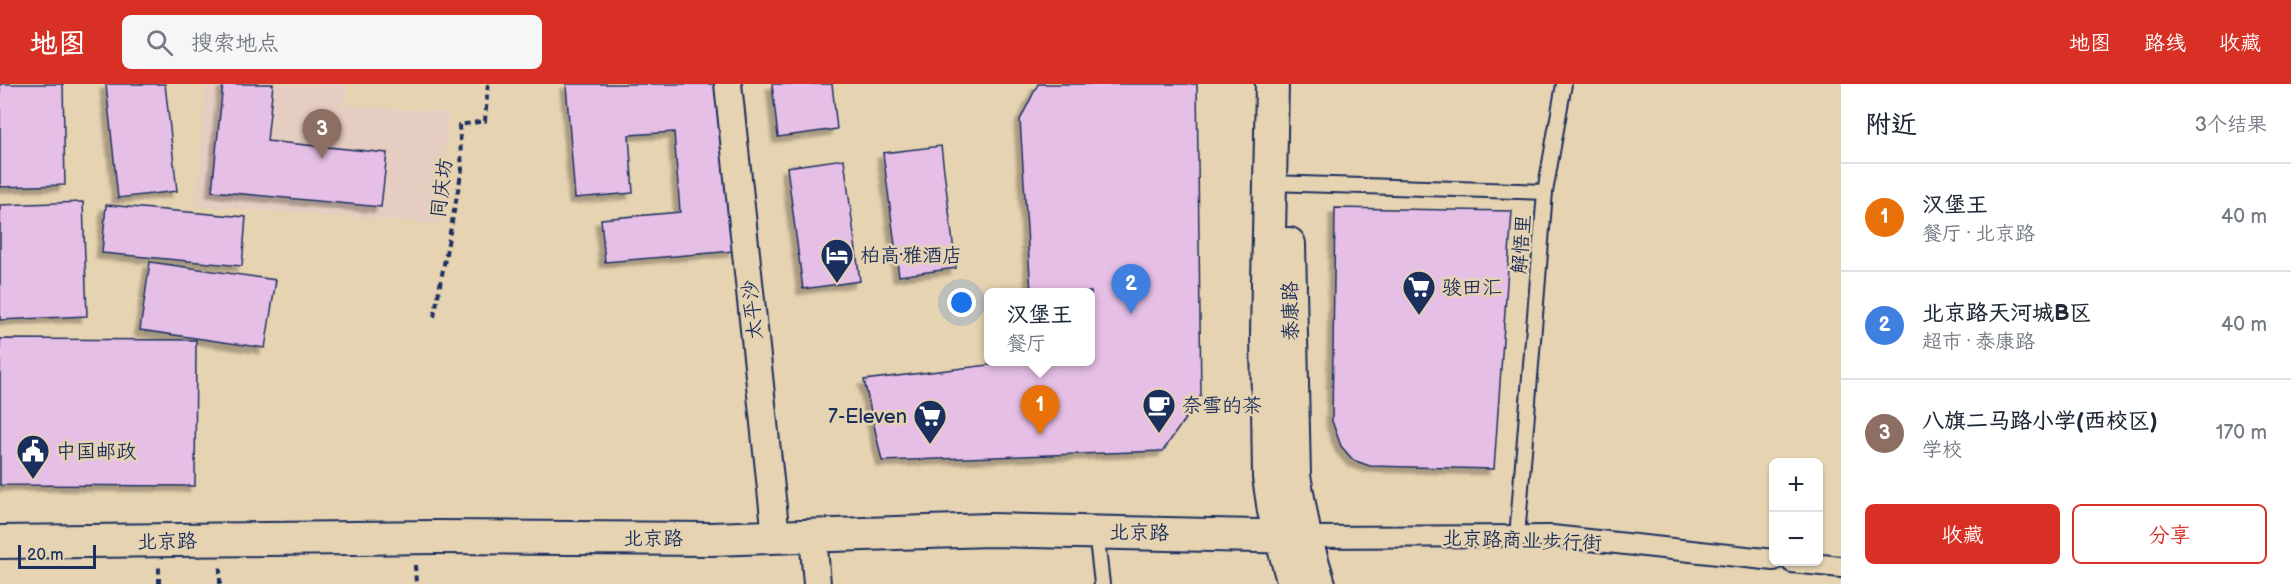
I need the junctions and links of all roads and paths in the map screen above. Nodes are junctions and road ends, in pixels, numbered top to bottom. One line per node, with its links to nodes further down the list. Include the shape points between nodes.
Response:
1 (488, 84): 8 (path, 同庆坊, via 485,121 459,125 462,170)
2 (728, 84): 11 (street, 太平沙)
3 (1272, 84): 6 (street, 泰康路)
4 (1292, 84): 6 (street, 泰康路)
5 (1564, 84): 7 (lane)
6 (1280, 184): 7 (lane, 解悟里); 12 (street, 泰康路, via 1267,334 1269,477 1274,511)
7 (1545, 192): 13 (lane, 解悟里)
8 (434, 317)
9 (1096, 531): 10 (street, 北京路); 12 (street, 北京路); 19 (lane)
10 (813, 535): 11 (street, 北京路); 18 (street)
11 (776, 536): 14 (street, 北京路)
12 (1293, 536): 13 (street, 北京路商业步行街); 20 (street); 21 (street)
13 (1517, 537): 15 (street, 北京路商业步行街, via 1552,536)
14 (0, 542)
15 (1769, 560)
16 (1823, 565): 17 (street)
17 (1841, 567)
18 (817, 584)
19 (1102, 584)
20 (1294, 584)
21 (1319, 584)

